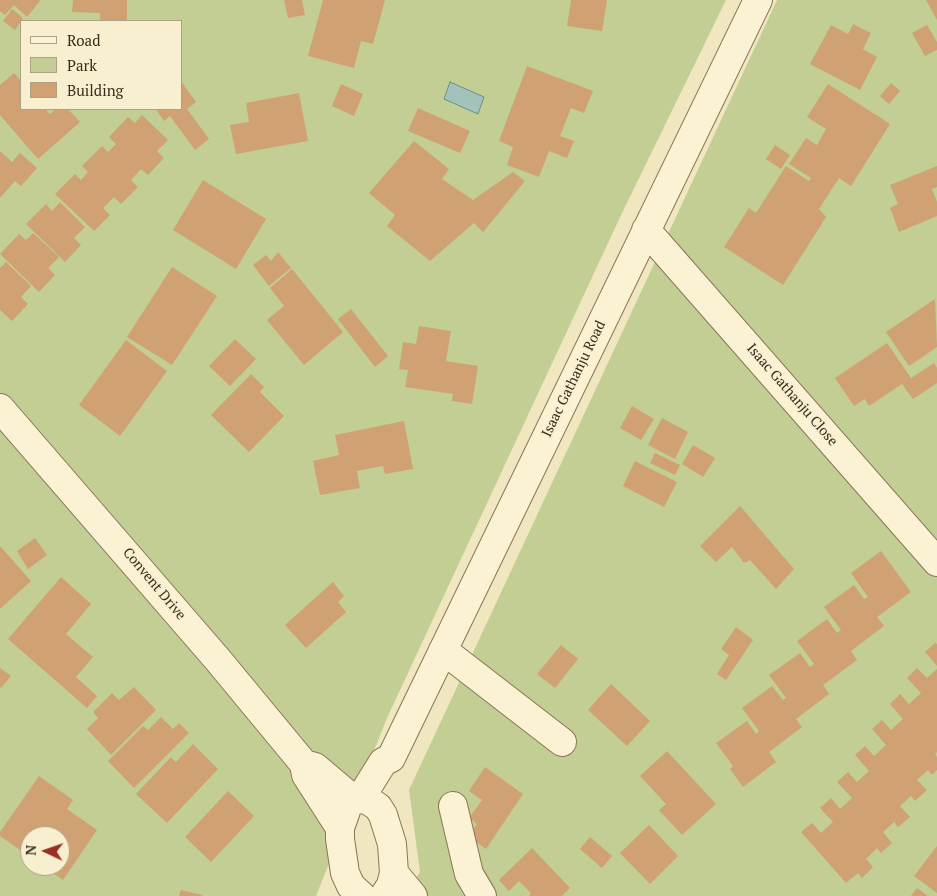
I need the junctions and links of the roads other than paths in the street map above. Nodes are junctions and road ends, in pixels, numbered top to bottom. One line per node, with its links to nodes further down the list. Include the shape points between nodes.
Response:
1 (758, 0): 2 (street, Isaac Gathanju Road)
2 (646, 230): 4 (street, Isaac Gathanju Close); 5 (street, Isaac Gathanju Road)
3 (0, 408): 7 (street, Convent Drive)
4 (937, 562)
5 (443, 650): 6 (street); 8 (street, Isaac Gathanju Road, via 390,758 383,762)
6 (562, 742)
7 (304, 764): 8 (street, via 315,767); 10 (street, via 306,775)
8 (364, 802): 10 (street, Isaac Gathanju Road, via 348,805); 11 (street, via 388,826 395,859)
9 (453, 806): 14 (street, via 469,874)
10 (340, 828): 12 (street, via 342,860)
11 (389, 884): 13 (street)
12 (354, 893)
13 (413, 896)
14 (482, 896)

